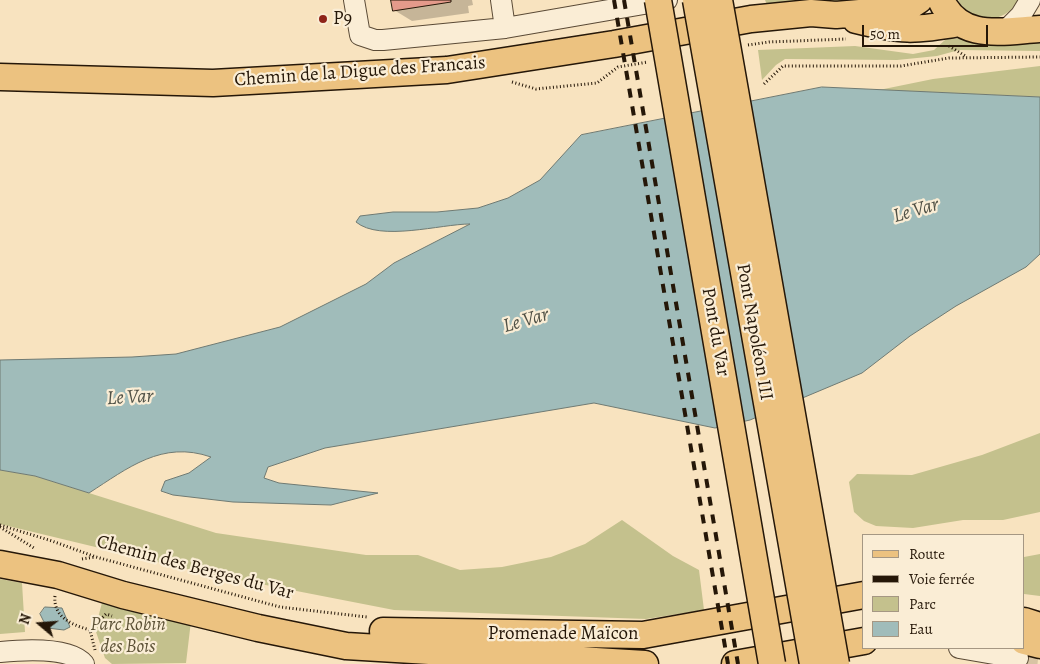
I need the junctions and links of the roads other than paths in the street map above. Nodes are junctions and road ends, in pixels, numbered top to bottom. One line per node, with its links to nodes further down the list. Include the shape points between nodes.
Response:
1 (354, 0): 12 (street, via 360,35 375,40)
2 (501, 0): 12 (street)
3 (658, 0): 30 (main road, Pont du Var, bridge)
4 (668, 0): 12 (street)
5 (696, 0): 31 (main road, Pont Napoléon III, bridge)
6 (719, 0): 32 (main road, Pont Napoléon III, bridge)
7 (919, 0): 10 (main road, Chemin de la Digue des Francais, via 894,10)
8 (942, 0): 11 (main road)
9 (1030, 0): 14 (street)
10 (836, 15): 11 (main road, Chemin de la Digue des Francais, via 898,30); 15 (main road, Chemin de la Digue des Francais, via 811,13 751,19 446,70 213,83)
11 (959, 23): 14 (main road, via 977,31)
12 (505, 28)
13 (1040, 29): 14 (main road)
14 (1005, 31)
15 (0, 77)
16 (3, 563): 22 (main road, Promenade Maïcon)
17 (862, 595): 22 (main road, Promenade Maïcon, via 665,632 623,636)
18 (1025, 611): 19 (street)
19 (1040, 614)
20 (1025, 621): 21 (main road)
21 (1040, 626)
22 (258, 628): 28 (main road, Promenade Maïcon, via 346,646)
23 (862, 641): 29 (main road)
24 (42, 650): 25 (street); 26 (street); 27 (street)
25 (0, 652)
26 (90, 660)
27 (60, 664)
28 (645, 664)
29 (735, 664)
30 (772, 664)
31 (814, 664)
32 (836, 664)

